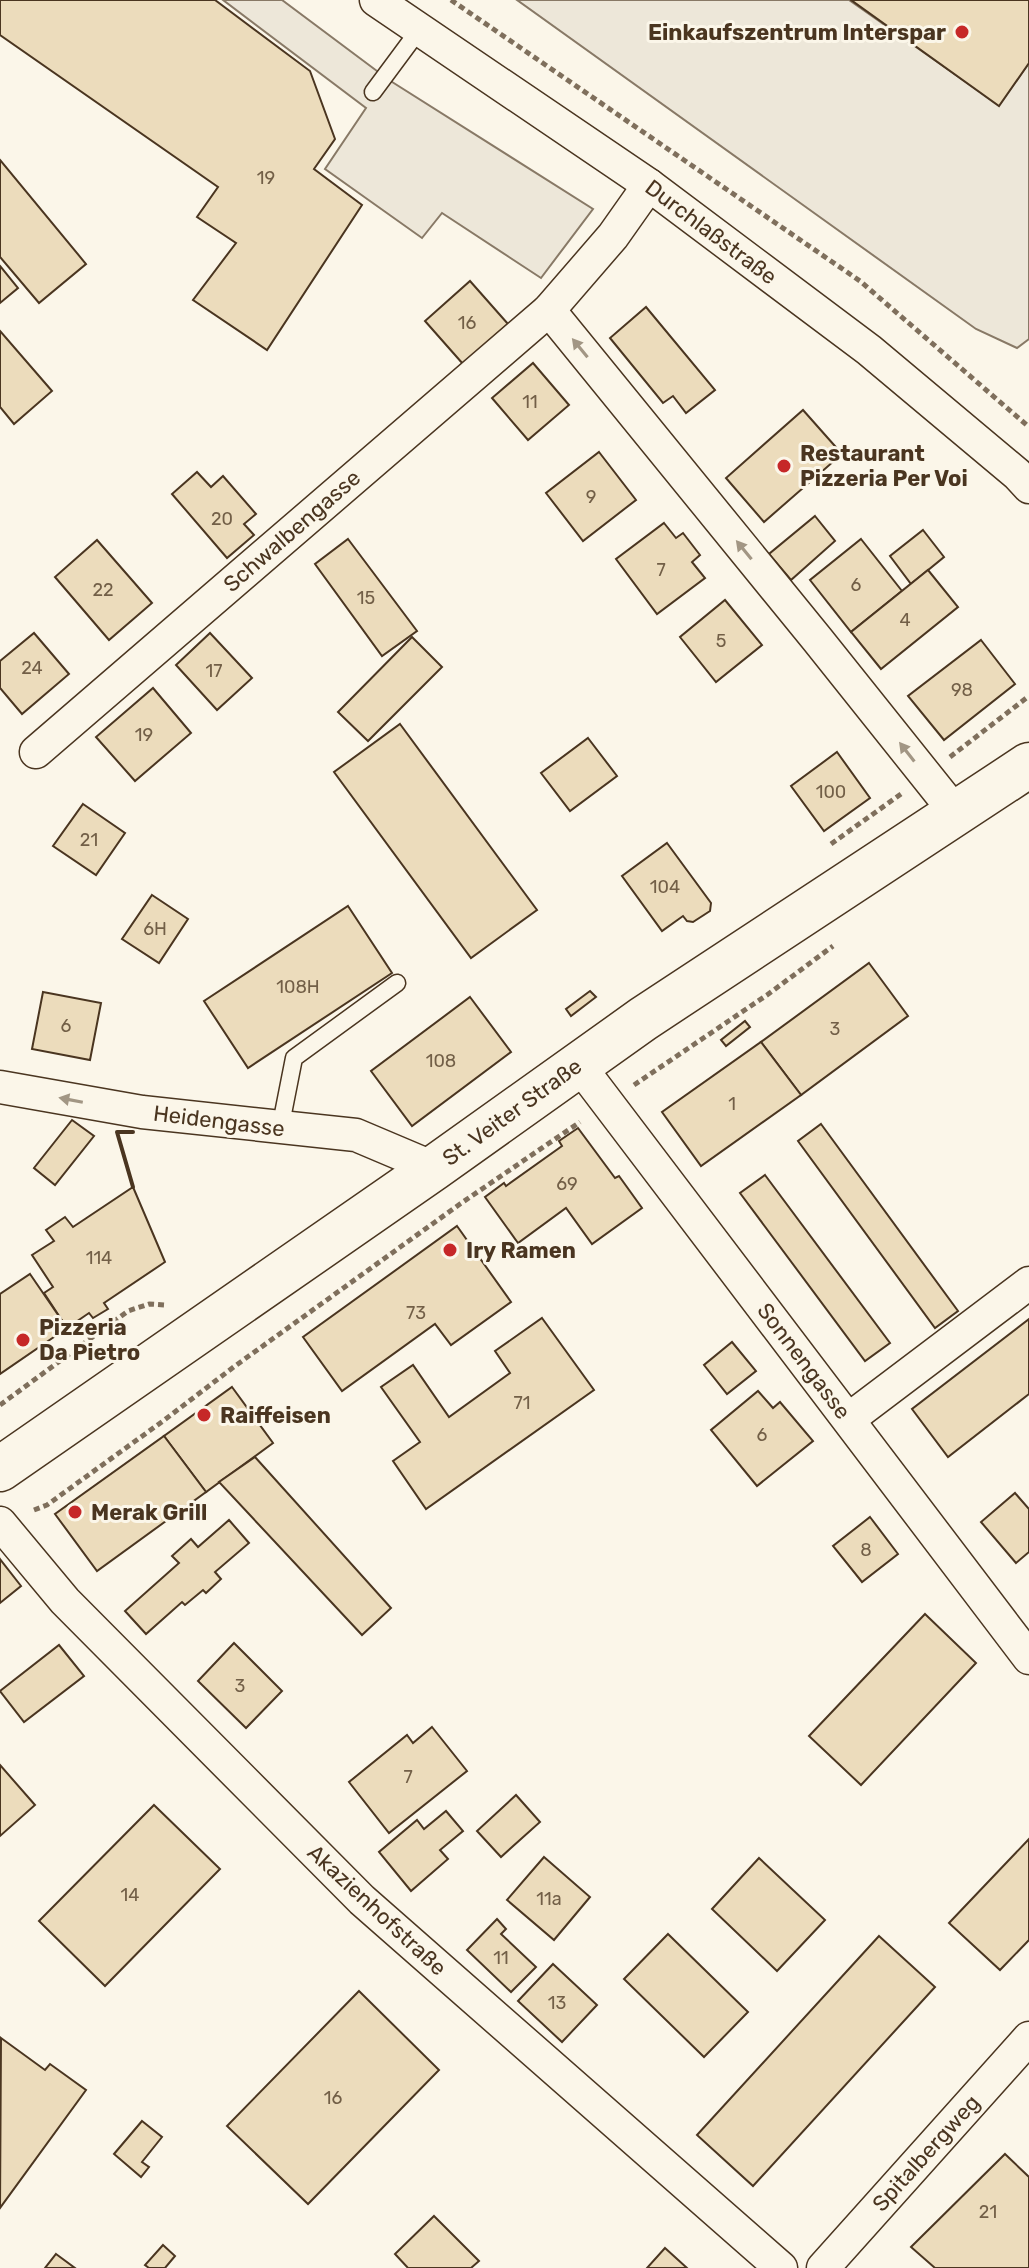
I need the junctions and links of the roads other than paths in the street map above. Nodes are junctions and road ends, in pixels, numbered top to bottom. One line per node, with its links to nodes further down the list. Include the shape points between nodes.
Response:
1 (376, 0): 2 (street, Durchlaßstraße)
2 (419, 30): 3 (lane); 4 (street, Durchlaßstraße)
3 (373, 92)
4 (649, 185): 5 (street, Schwalbengasse); 6 (street, Durchlaßstraße)
5 (549, 310): 7 (street, Schwalbengasse); 9 (street, one-way to 5)
6 (1025, 475)
7 (36, 752)
8 (1029, 765): 9 (main road, St. Veiter Straße)
9 (956, 813): 11 (main road, St. Veiter Straße)
10 (397, 983): 13 (lane, via 294,1058)
11 (578, 1064): 14 (main road, St. Veiter Straße); 16 (street, Sonnengasse)
12 (0, 1087): 13 (street, Heidengasse, one-way to 12)
13 (280, 1129): 14 (street, Heidengasse, via 356,1135)
14 (434, 1168): 17 (main road, St. Veiter Straße)
15 (1029, 1283): 16 (street)
16 (849, 1419): 19 (street, Sonnengasse)
17 (0, 1469)
18 (1, 1523): 21 (street, Akazienhofstraße, via 65,1601 362,1900)
19 (1029, 1658)
20 (1029, 2038): 22 (street, Spitalbergweg)
21 (781, 2268)
22 (823, 2268)

